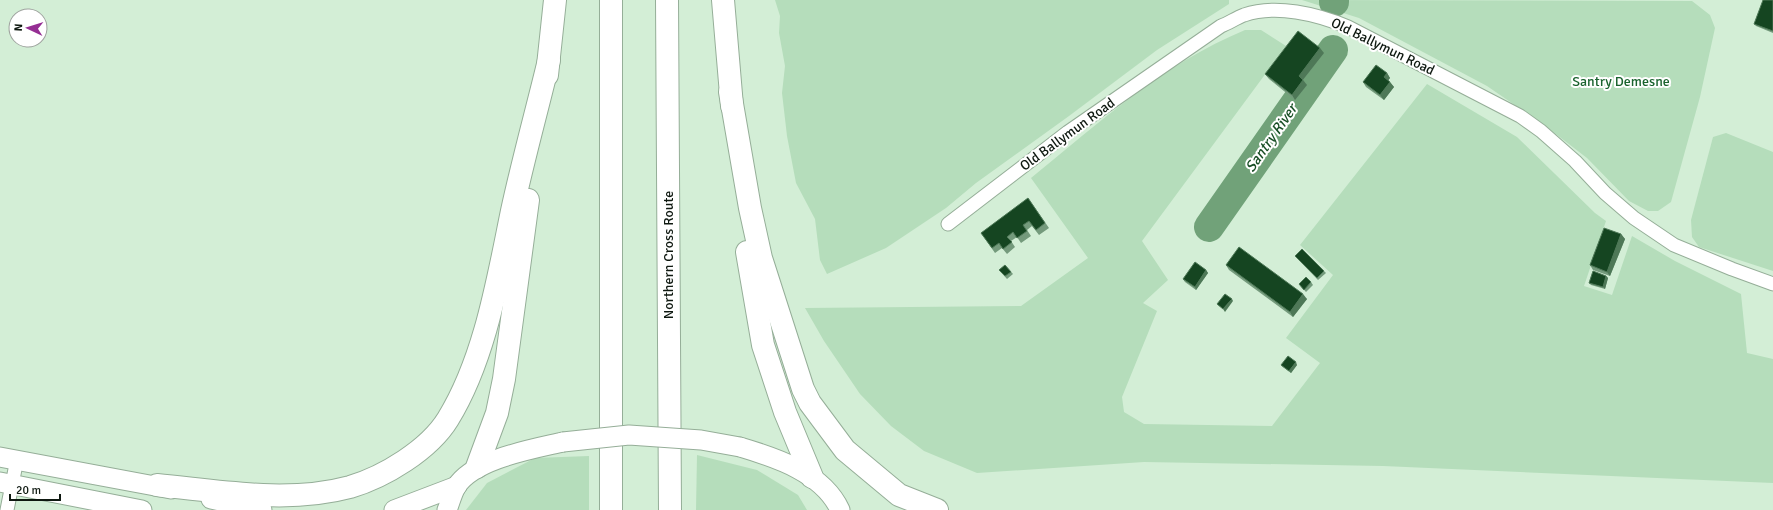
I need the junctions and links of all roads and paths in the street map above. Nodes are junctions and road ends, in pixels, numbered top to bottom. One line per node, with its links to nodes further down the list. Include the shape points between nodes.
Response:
1 (555, 0): 5 (highway)
2 (611, 0): 21 (highway)
3 (667, 0): 22 (highway, Northern Cross Route)
4 (723, 0): 6 (highway)
5 (549, 60): 10 (highway, via 504,379 497,412); 13 (highway, via 482,338 466,383 447,420 426,444 394,468 350,487 302,494 268,495)
6 (730, 92): 11 (highway, via 740,210 763,345 785,412); 23 (highway, via 761,258 803,389 810,403 845,450 899,494)
7 (948, 224): 8 (street, Old Ballymun Road, via 1068,132 1221,26 1260,11 1301,13 1323,17 1348,27 1520,116 1541,131 1616,203 1674,245)
8 (1773, 284)
9 (9, 458): 12 (street); 13 (main road)
10 (477, 467): 11 (main road, bridge, via 523,451 562,442 629,435 701,440 740,447 770,456); 14 (main road)
11 (812, 477): 15 (main road)
12 (6, 483): 16 (street); 17 (main road)
13 (157, 485): 18 (main road)
14 (457, 486): 19 (main road); 20 (main road)
15 (842, 507)
16 (7, 510)
17 (142, 510)
18 (262, 510)
19 (394, 510)
20 (447, 510)
21 (611, 510)
22 (670, 510)
23 (937, 510)

